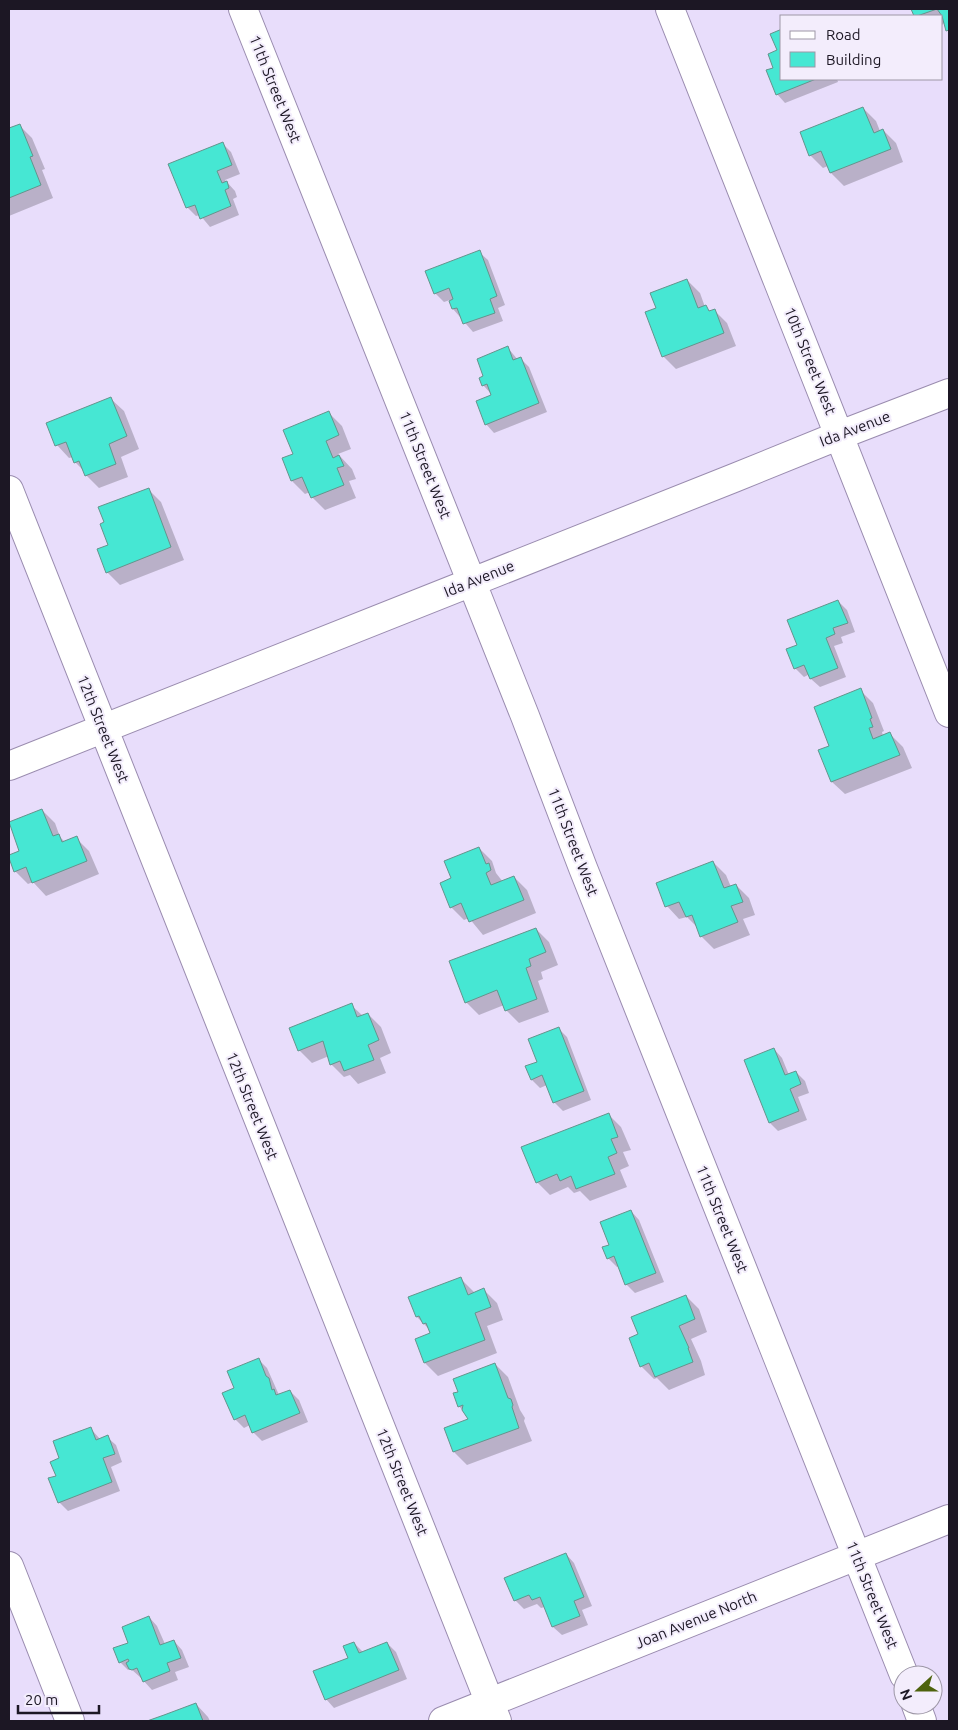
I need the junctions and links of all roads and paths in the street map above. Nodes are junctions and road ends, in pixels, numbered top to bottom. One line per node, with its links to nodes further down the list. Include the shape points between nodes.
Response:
1 (243, 9): 6 (street, 11th Street West)
2 (670, 9): 4 (street, 10th Street West)
3 (949, 393): 4 (street, Ida Avenue)
4 (840, 435): 6 (street, Ida Avenue); 7 (street, 10th Street West)
5 (9, 490): 8 (street, 12th Street West)
6 (471, 582): 8 (street, Ida Avenue); 11 (street, 11th Street West)
7 (949, 713)
8 (102, 728): 9 (street, Ida Avenue); 14 (street, 12th Street West)
9 (9, 766)
10 (949, 1520): 11 (street, Joan Avenue North)
11 (856, 1556): 13 (street, 11th Street West); 14 (street, Joan Avenue North)
12 (9, 1566): 15 (street)
13 (900, 1665)
14 (493, 1712): 16 (street, Joan Avenue North)
15 (70, 1721)
16 (443, 1721)

